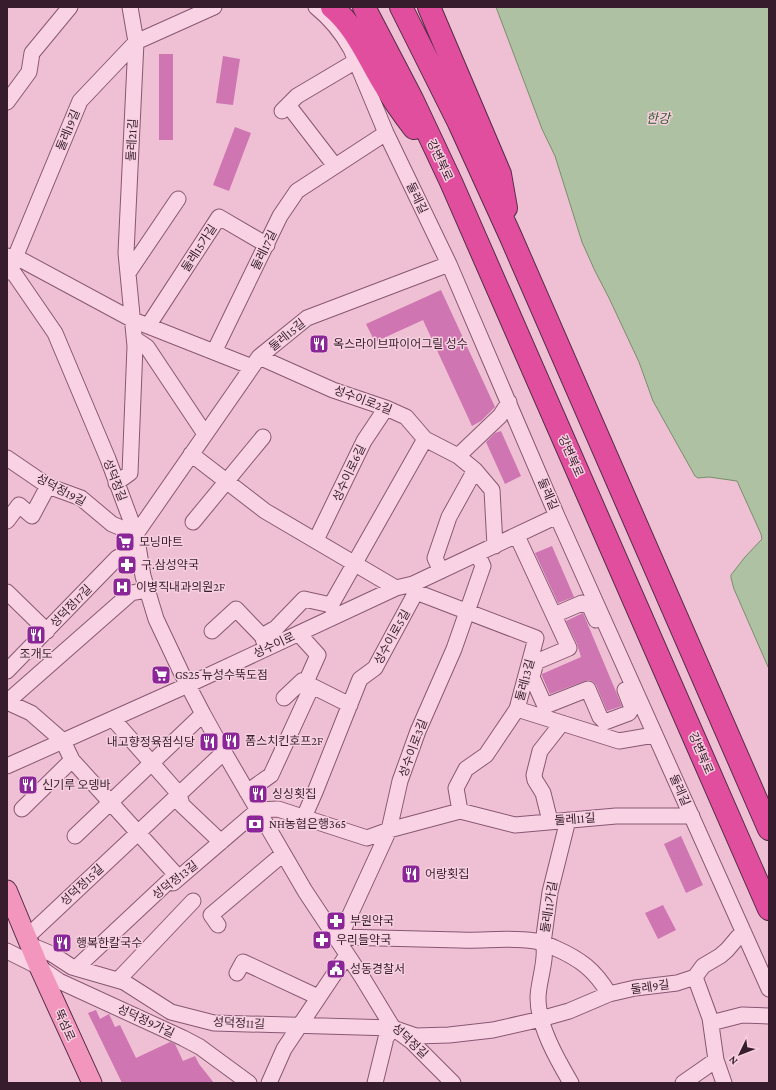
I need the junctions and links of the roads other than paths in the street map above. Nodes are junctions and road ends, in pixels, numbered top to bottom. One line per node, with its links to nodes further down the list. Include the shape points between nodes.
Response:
1 (70, 7): 11 (street, via 32,53 29,72)
2 (130, 7): 9 (street, 둘레21길)
3 (214, 7): 9 (street, 둘레19길)
4 (316, 7): 10 (street, 둘레길, via 344,36)
5 (332, 7): 14 (highway, via 364,48 386,88)
6 (364, 7): 14 (highway, 강변북로, via 412,99)
7 (401, 7): 16 (highway, via 459,123)
8 (429, 7): 16 (highway, via 500,174)
9 (136, 42): 19 (street, 둘레19길, via 80,101); 20 (street, 둘레21길, via 126,253)
10 (356, 61): 12 (street, 둘레길); 13 (street, via 297,96 285,108)
11 (7, 102)
12 (386, 134): 13 (street, 둘레17길); 18 (street, 둘레길)
13 (335, 166): 17 (street, 둘레17길, via 297,191 280,216)
14 (451, 182): 94 (highway, 강변북로)
15 (178, 199): 20 (street)
16 (510, 235): 85 (highway)
17 (266, 245): 22 (street, 둘레15가길, via 219,217); 24 (street, 둘레17길)
18 (449, 264): 25 (street, 둘레15길, via 307,318); 26 (street, 둘레길)
19 (10, 265): 21 (street); 36 (street, 성덕정길, via 56,332)
20 (128, 273): 21 (street, 둘레21길)
21 (133, 320): 22 (street); 23 (street, 둘레21길)
22 (148, 326): 24 (street)
23 (135, 339): 28 (street, via 147,346); 36 (street, 둘레21길, via 130,473)
24 (214, 352): 25 (street)
25 (255, 362): 27 (street, 성수이로2길); 28 (street, 둘레15길)
26 (509, 402): 32 (street, via 500,416); 38 (street, 둘레길)
27 (386, 408): 30 (street, 성수이로2길, via 406,417); 43 (street, 성수이로6길, via 364,441)
28 (205, 434): 31 (street, 둘레15길)
29 (263, 437): 35 (street)
30 (425, 439): 32 (street, 성수이로2길); 46 (street)
31 (192, 454): 35 (street); 42 (street, 둘레15길)
32 (458, 456): 34 (street, 성수이로2길)
33 (7, 458): 37 (street, 성덕정19길)
34 (475, 470): 44 (street, 성수이로2길, via 492,490); 47 (street, via 444,531 435,558)
35 (226, 481): 40 (street); 43 (street, via 265,510)
36 (116, 483): 42 (street, 성덕정길)
37 (48, 486): 39 (street, via 32,516 19,505); 42 (street, 성덕정19길, via 81,498 112,524)
38 (558, 516): 41 (street, 성수이로); 69 (street, 둘레길)
39 (7, 521)
40 (194, 522)
41 (517, 536): 44 (street, 성수이로); 54 (street)
42 (137, 540): 50 (street, 성덕정길); 55 (street, 성덕정17길)
43 (316, 540): 46 (street)
44 (495, 546): 45 (street, 성수이로)
45 (478, 554): 47 (street, 성수이로); 53 (street, 성수이로3길, via 483,566)
46 (355, 562): 48 (street); 52 (street)
47 (441, 571): 49 (street, 성수이로)
48 (396, 588): 49 (street, 성수이로); 52 (street, 성수이로)
49 (415, 588): 53 (street, 둘레13길); 64 (street, 성수이로5길, via 375,668 360,679)
50 (148, 590): 61 (street, 성덕정길, via 156,619); 63 (street, via 131,593)
51 (7, 592): 55 (street)
52 (333, 611): 57 (street, 성수이로); 58 (street, via 304,599)
53 (468, 612): 65 (street, 둘레13길, via 536,638); 86 (street, 성수이로3길, via 418,731 400,781)
54 (554, 615): 54 (street, via 569,648 536,662 532,677 545,706 588,689 600,717 605,722 629,713 632,708 590,607 582,603)
55 (47, 630): 59 (street, 성덕정17길)
56 (212, 632): 58 (street, via 236,609)
57 (299, 634): 58 (street, 성수이로); 60 (street, via 318,654)
58 (264, 642): 61 (street, 성수이로)
59 (9, 665)
60 (309, 684): 62 (street, via 302,681); 64 (street); 75 (street, via 271,775)
61 (188, 685): 66 (street, 성덕정길); 67 (street, 성수이로)
62 (284, 698)
63 (7, 702): 70 (street, via 31,713)
64 (350, 705): 82 (street, 성수이로5길)
65 (517, 708): 68 (street, 둘레13길); 80 (street, via 486,755 466,769 456,788)
66 (203, 714): 71 (street, 성덕정길); 73 (street)
67 (113, 719): 70 (street, 성수이로); 73 (street)
68 (562, 723): 69 (street, 둘레13길, via 619,741); 84 (street, via 540,751 534,775 543,792)
69 (654, 735): 81 (street, 둘레길)
70 (63, 740): 72 (street); 74 (street, 성수이로)
71 (224, 752): 75 (street, 성덕정길); 76 (street, 성덕정15길)
72 (72, 760): 77 (street); 78 (street)
73 (152, 763): 76 (street); 77 (street)
74 (7, 766)
75 (247, 792): 79 (street, 성덕정길)
76 (179, 794): 87 (street, 성덕정15길); 89 (street, via 182,805)
77 (110, 802): 87 (street); 88 (street)
78 (22, 809)
79 (258, 810): 82 (street, 둘레11길, via 278,809); 89 (street, 성덕정13길); 90 (street, 성덕정길)
80 (460, 811): 84 (street, 둘레11길, via 515,825); 86 (street, 둘레11길)
81 (692, 816): 83 (street, 둘레11길, via 616,816); 96 (street, 둘레길)
82 (304, 817): 86 (street, 둘레11길, via 367,838)
83 (568, 820): 84 (street, 둘레11길); 99 (street, 둘레11가길, via 550,892)
84 (550, 821)
85 (769, 829)
86 (389, 830): 97 (street, 성수이로3길)
87 (138, 833): 91 (street); 98 (street, 성덕정15길)
88 (75, 836)
89 (221, 842): 91 (street, 성덕정13길)
90 (283, 854): 95 (street, via 211,915); 97 (street, 성덕정길, via 305,892)
91 (179, 878): 103 (street, 성덕정13길, via 173,883 170,880)
92 (7, 890): 98 (main road, 뚝섬로)
93 (193, 901): 106 (street)
94 (769, 909)
95 (218, 925)
96 (744, 933): 105 (street, 둘레9길, via 720,956 703,966); 107 (street, 둘레길)
97 (339, 939): 99 (street, via 512,939); 101 (street, 성덕정길)
98 (28, 941): 102 (main road, 뚝섬로); 103 (street, 성덕정11길)
99 (543, 943): 108 (street, via 573,956 584,964); 111 (street, 둘레11가길, via 546,950 538,997)
100 (7, 951): 102 (street)
101 (347, 955): 109 (street); 114 (street, 성덕정길)
102 (39, 967): 116 (main road, 뚝섬로); 117 (street, 성덕정9가길, via 59,981 200,1047)
103 (76, 968): 106 (street, 성덕정11길)
104 (237, 973): 109 (street, via 243,962)
105 (695, 977): 108 (street, 둘레9길, via 677,984 635,988); 112 (street)
106 (118, 980): 113 (street, 성덕정11길, via 171,1012 214,1023)
107 (769, 989)
108 (610, 994): 111 (street, 둘레9길, via 569,1011)
109 (318, 997): 113 (street)
110 (769, 1016): 112 (street, via 742,1015)
111 (541, 1019): 114 (street, 둘레9길, via 493,1030 449,1035 416,1036); 121 (street)
112 (711, 1023): 115 (street)
113 (299, 1025): 114 (street, 성덕정11길); 118 (street, via 284,1049)
114 (393, 1028): 119 (street, via 386,1038); 120 (street, 성덕정길, via 412,1042)
115 (716, 1060): 122 (street); 123 (street)
116 (92, 1083)
117 (249, 1083)
118 (269, 1083)
119 (375, 1083)
120 (453, 1083)
121 (571, 1083)
122 (683, 1083)
123 (724, 1083)

